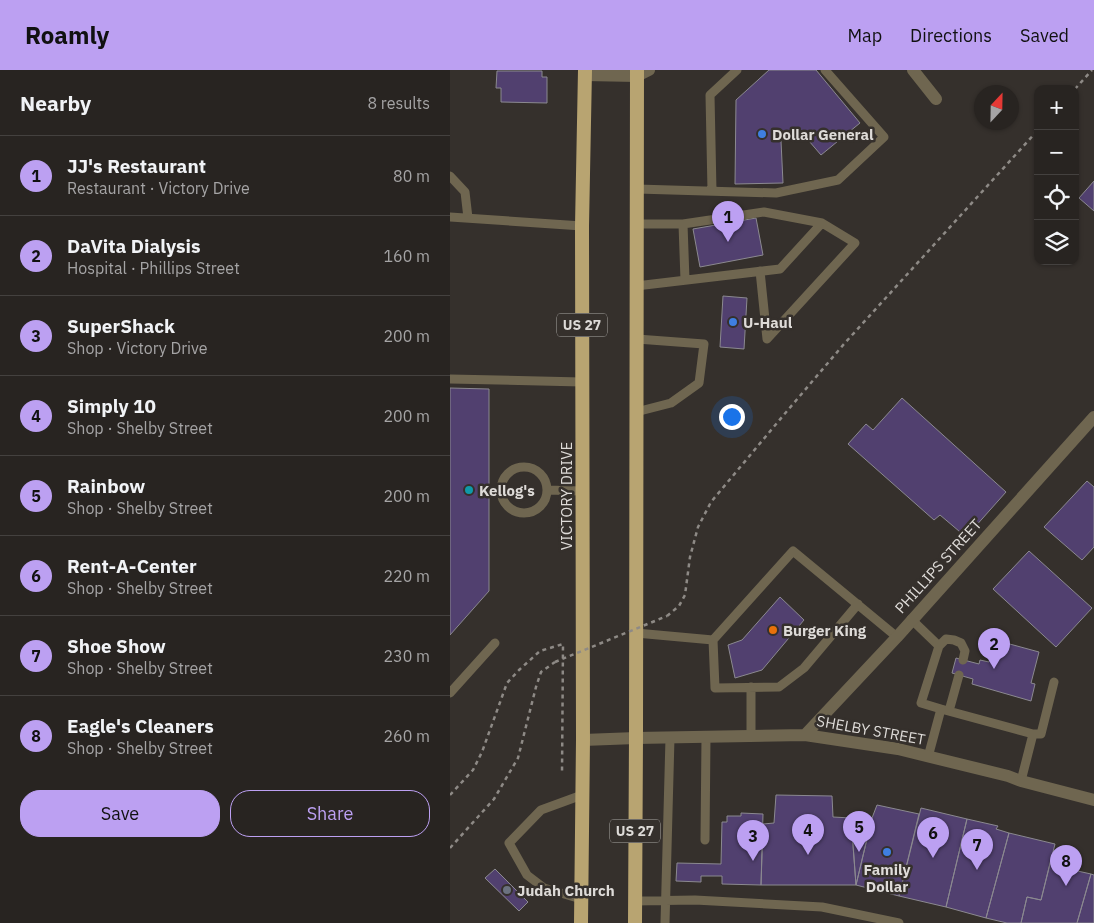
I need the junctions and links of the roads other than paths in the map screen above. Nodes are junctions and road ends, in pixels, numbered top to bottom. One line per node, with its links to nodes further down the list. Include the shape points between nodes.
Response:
1 (738, 70): 9 (lane, via 710,95)
2 (825, 70): 9 (lane, via 884,137 838,180 776,193)
3 (913, 70): 6 (street)
4 (641, 72): 5 (street); 8 (highway, US 27)
5 (585, 73): 15 (highway, VICTORY DRIVE / US 27)
6 (936, 99)
7 (450, 176): 11 (lane, via 466,192)
8 (636, 189): 9 (lane); 13 (highway, US 27)
9 (712, 191)
10 (450, 217): 11 (lane)
11 (468, 218): 15 (lane)
12 (822, 223): 14 (lane, via 764,212); 16 (lane, via 780,269); 16 (lane, via 855,243 768,339)
13 (636, 224): 14 (lane); 18 (highway, US 27)
14 (683, 224): 17 (lane)
15 (582, 226): 21 (highway, VICTORY DRIVE / US 27)
16 (760, 271): 17 (lane)
17 (685, 280): 18 (lane)
18 (636, 286): 19 (highway, US 27)
19 (636, 339): 22 (highway, US 27); 22 (lane, via 704,344 699,383 671,403)
20 (450, 378): 21 (lane)
21 (582, 382): 25 (highway, VICTORY DRIVE / US 27)
22 (636, 412): 28 (highway, US 27)
23 (1094, 417): 27 (street, PHILLIPS STREET)
24 (547, 490): 24 (lane, via 539,473 525,467 505,477 501,491 512,510 527,513 540,507); 25 (lane)
25 (582, 491): 45 (highway, VICTORY DRIVE / US 27)
26 (858, 604): 29 (lane); 30 (lane, via 793,551); 36 (lane, via 804,668 779,687)
27 (911, 619): 29 (street, PHILLIPS STREET); 32 (lane)
28 (636, 633): 30 (lane); 43 (highway, US 27)
29 (896, 637): 40 (street, PHILLIPS STREET)
30 (713, 640): 36 (lane, via 715,688)
31 (495, 643): 37 (lane)
32 (939, 646): 33 (lane, via 946,639 961,643 965,651); 38 (lane, via 921,703)
33 (963, 660)
34 (959, 675): 38 (lane)
35 (1054, 682): 39 (lane, via 1041,734)
36 (751, 688): 41 (lane)
37 (450, 692)
38 (945, 710): 39 (lane); 46 (lane)
39 (1034, 734): 47 (lane)
40 (804, 735): 41 (street, SHELBY STREET); 46 (street, SHELBY STREET, via 898,749)
41 (751, 736): 42 (street, SHELBY STREET)
42 (706, 737): 44 (street, SHELBY STREET); 50 (lane)
43 (636, 738): 44 (street, SHELBY STREET); 45 (street, SHELBY STREET); 52 (highway, US 27)
44 (670, 738): 53 (lane)
45 (582, 740): 48 (highway, VICTORY DRIVE / US 27)
46 (928, 757): 47 (street, SHELBY STREET)
47 (1021, 781): 49 (street, SHELBY STREET)
48 (582, 795): 51 (highway, VICTORY DRIVE / US 27); 51 (lane, via 541,810 509,843 527,875 544,888)
49 (1094, 800)
50 (705, 840)
51 (581, 899): 54 (highway, VICTORY DRIVE / US 27)
52 (635, 901): 53 (lane); 55 (highway, US 27)
53 (666, 901): 56 (lane); 57 (lane, via 822,907)
54 (581, 923)
55 (635, 923)
56 (665, 923)
57 (899, 923)

